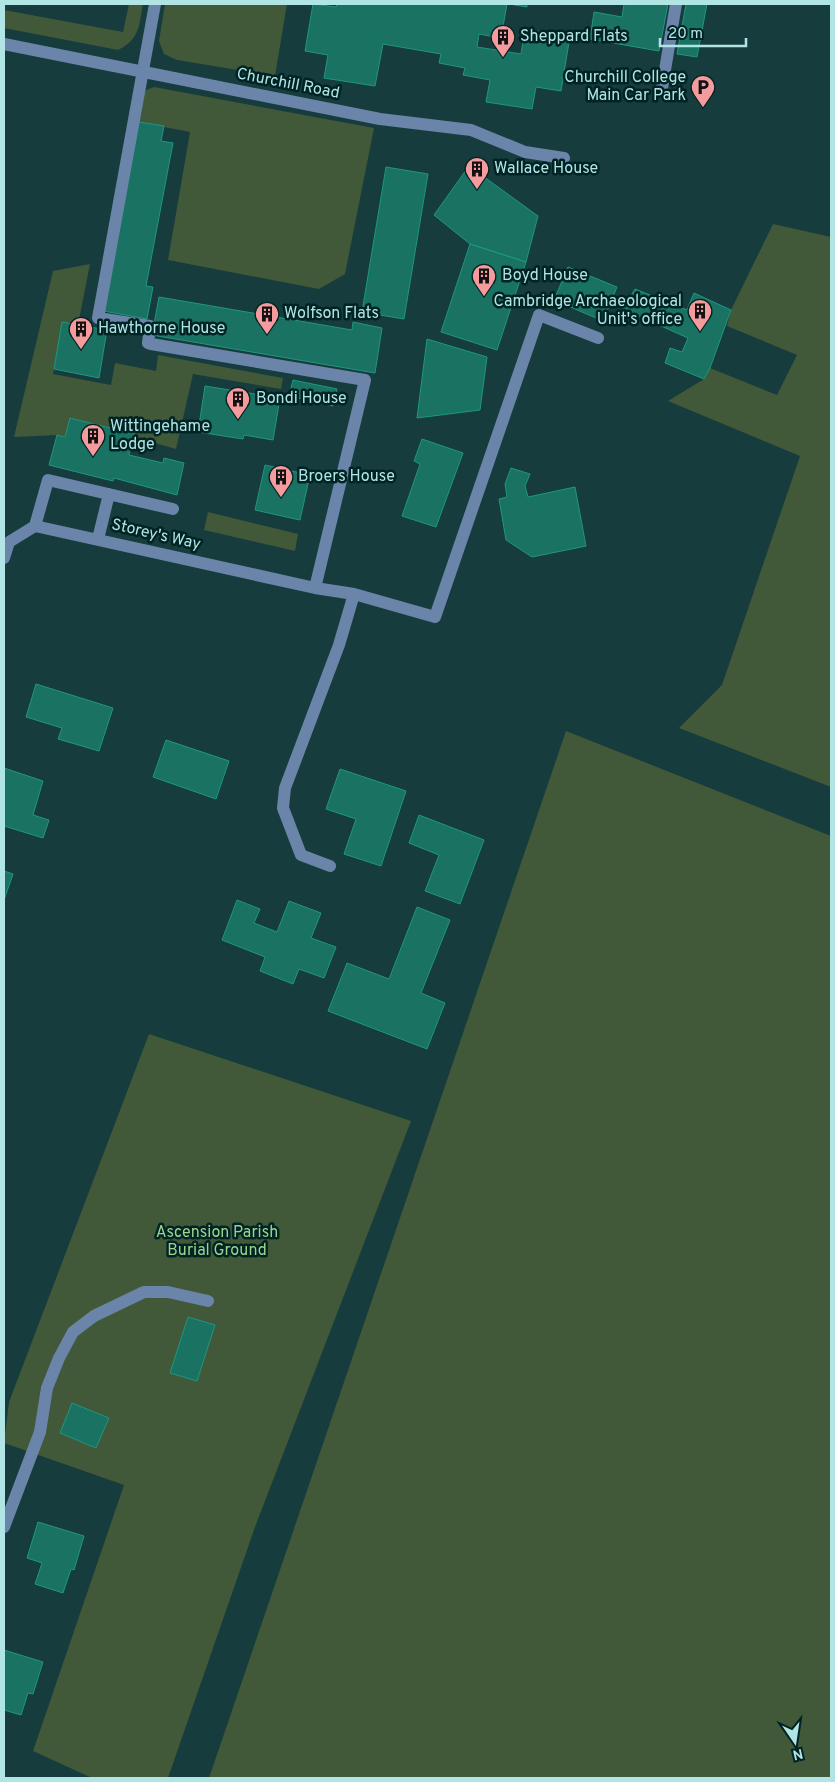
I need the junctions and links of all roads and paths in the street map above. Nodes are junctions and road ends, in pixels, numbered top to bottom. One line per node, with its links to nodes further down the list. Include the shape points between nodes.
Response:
1 (155, 4): 4 (street)
2 (676, 4): 5 (street)
3 (4, 44): 4 (street, Churchill Road)
4 (144, 71): 6 (street, Churchill Road, via 380,119 471,130 525,152); 13 (street, via 98,318 150,326 148,343 151,344 365,380)
5 (662, 88)
6 (564, 158)
7 (598, 338): 14 (street, Storey's Way, via 539,315 435,617)
8 (109, 494): 9 (street); 10 (street, via 48,480); 11 (street)
9 (173, 509)
10 (35, 526): 11 (street, Storey's Way); 12 (street, via 9,542)
11 (98, 539): 13 (street, Storey's Way)
12 (4, 558)
13 (315, 588): 14 (street, Storey's Way)
14 (354, 594): 15 (street, via 339,645 285,788 283,808 302,855)
15 (330, 866)
16 (208, 1301): 17 (street, via 168,1292 144,1292 94,1316 73,1332 47,1388 40,1432)
17 (4, 1527)

